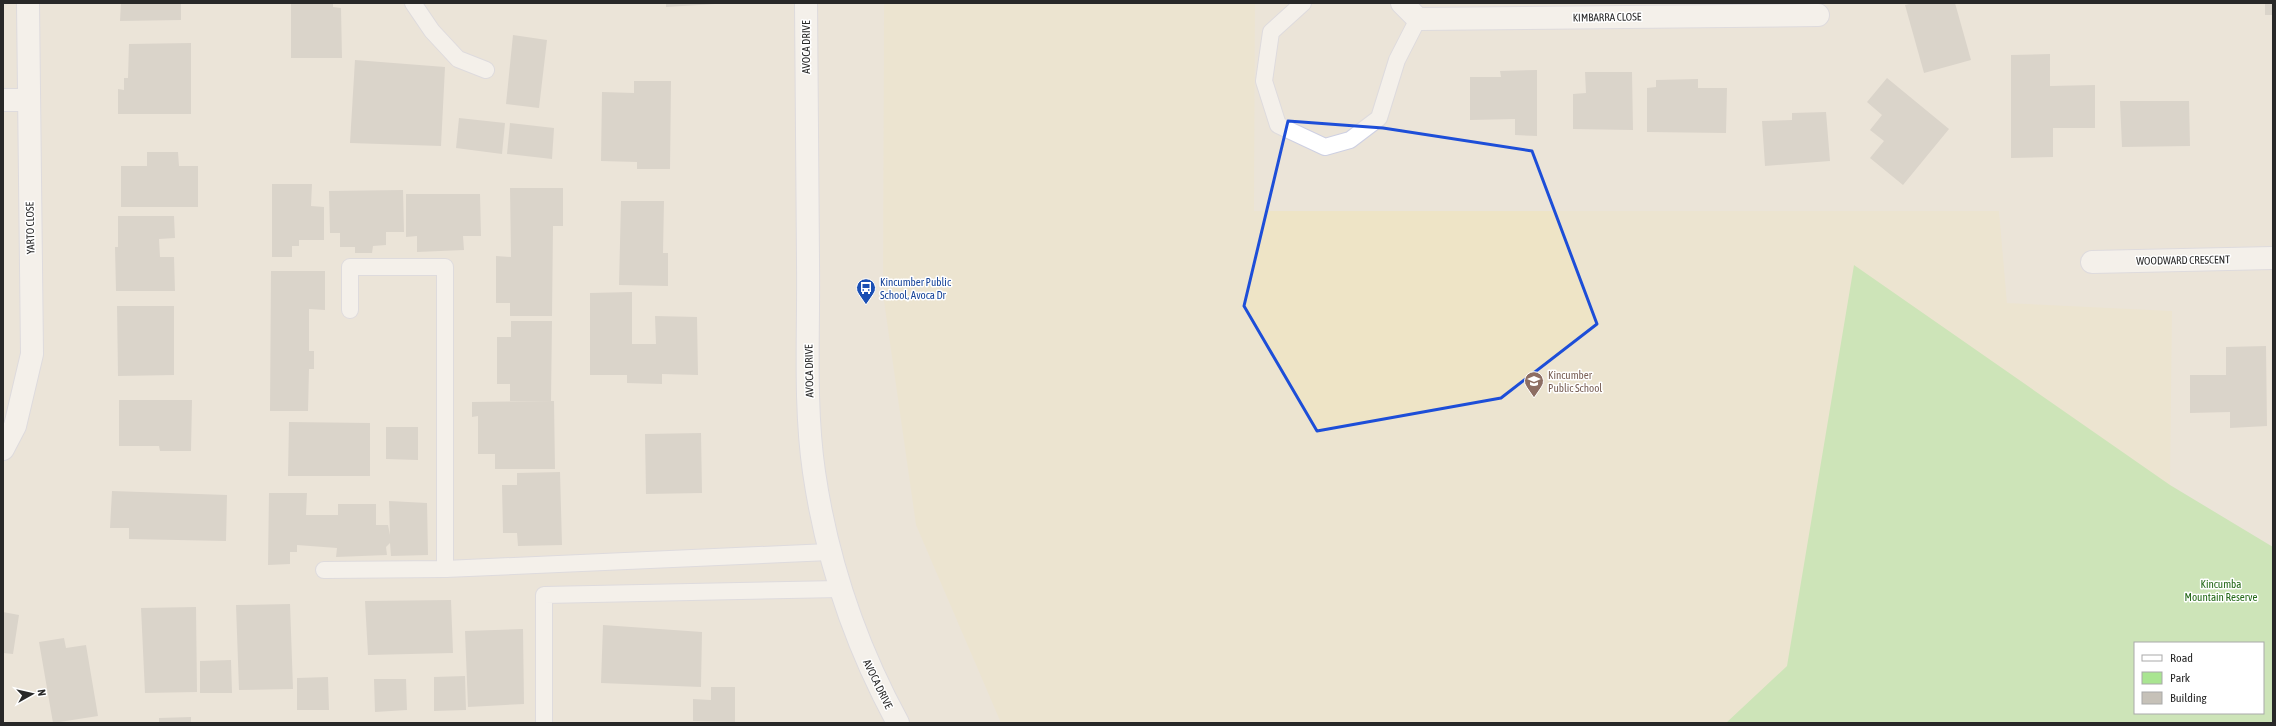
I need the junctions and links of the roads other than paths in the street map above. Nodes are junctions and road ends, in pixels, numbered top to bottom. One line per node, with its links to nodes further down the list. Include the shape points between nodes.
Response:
1 (28, 3): 10 (street, YARTO CLOSE)
2 (413, 3): 8 (lane, via 432,31 458,59)
3 (806, 3): 15 (street, AVOCA DRIVE, via 808,395 814,471)
4 (1303, 3): 7 (lane, via 1271,32 1264,81 1278,125 1324,147 1350,140 1379,118 1397,60)
5 (1402, 3): 7 (street)
6 (1818, 15): 7 (street, KIMBARRA CLOSE)
7 (1418, 19)
8 (486, 70)
9 (3, 100): 10 (street)
10 (29, 100): 14 (street, YARTO CLOSE, via 32,354 15,426)
11 (2273, 258): 12 (street, WOODWARD CRESCENT)
12 (2092, 262)
13 (350, 310): 16 (lane, via 350,267 445,267)
14 (3, 449)
15 (829, 552): 16 (lane); 18 (street, AVOCA DRIVE)
16 (445, 569): 17 (lane)
17 (324, 570)
18 (840, 589): 19 (lane, via 544,595); 20 (street, AVOCA DRIVE, via 857,638 880,691)
19 (544, 723)
20 (898, 723)

